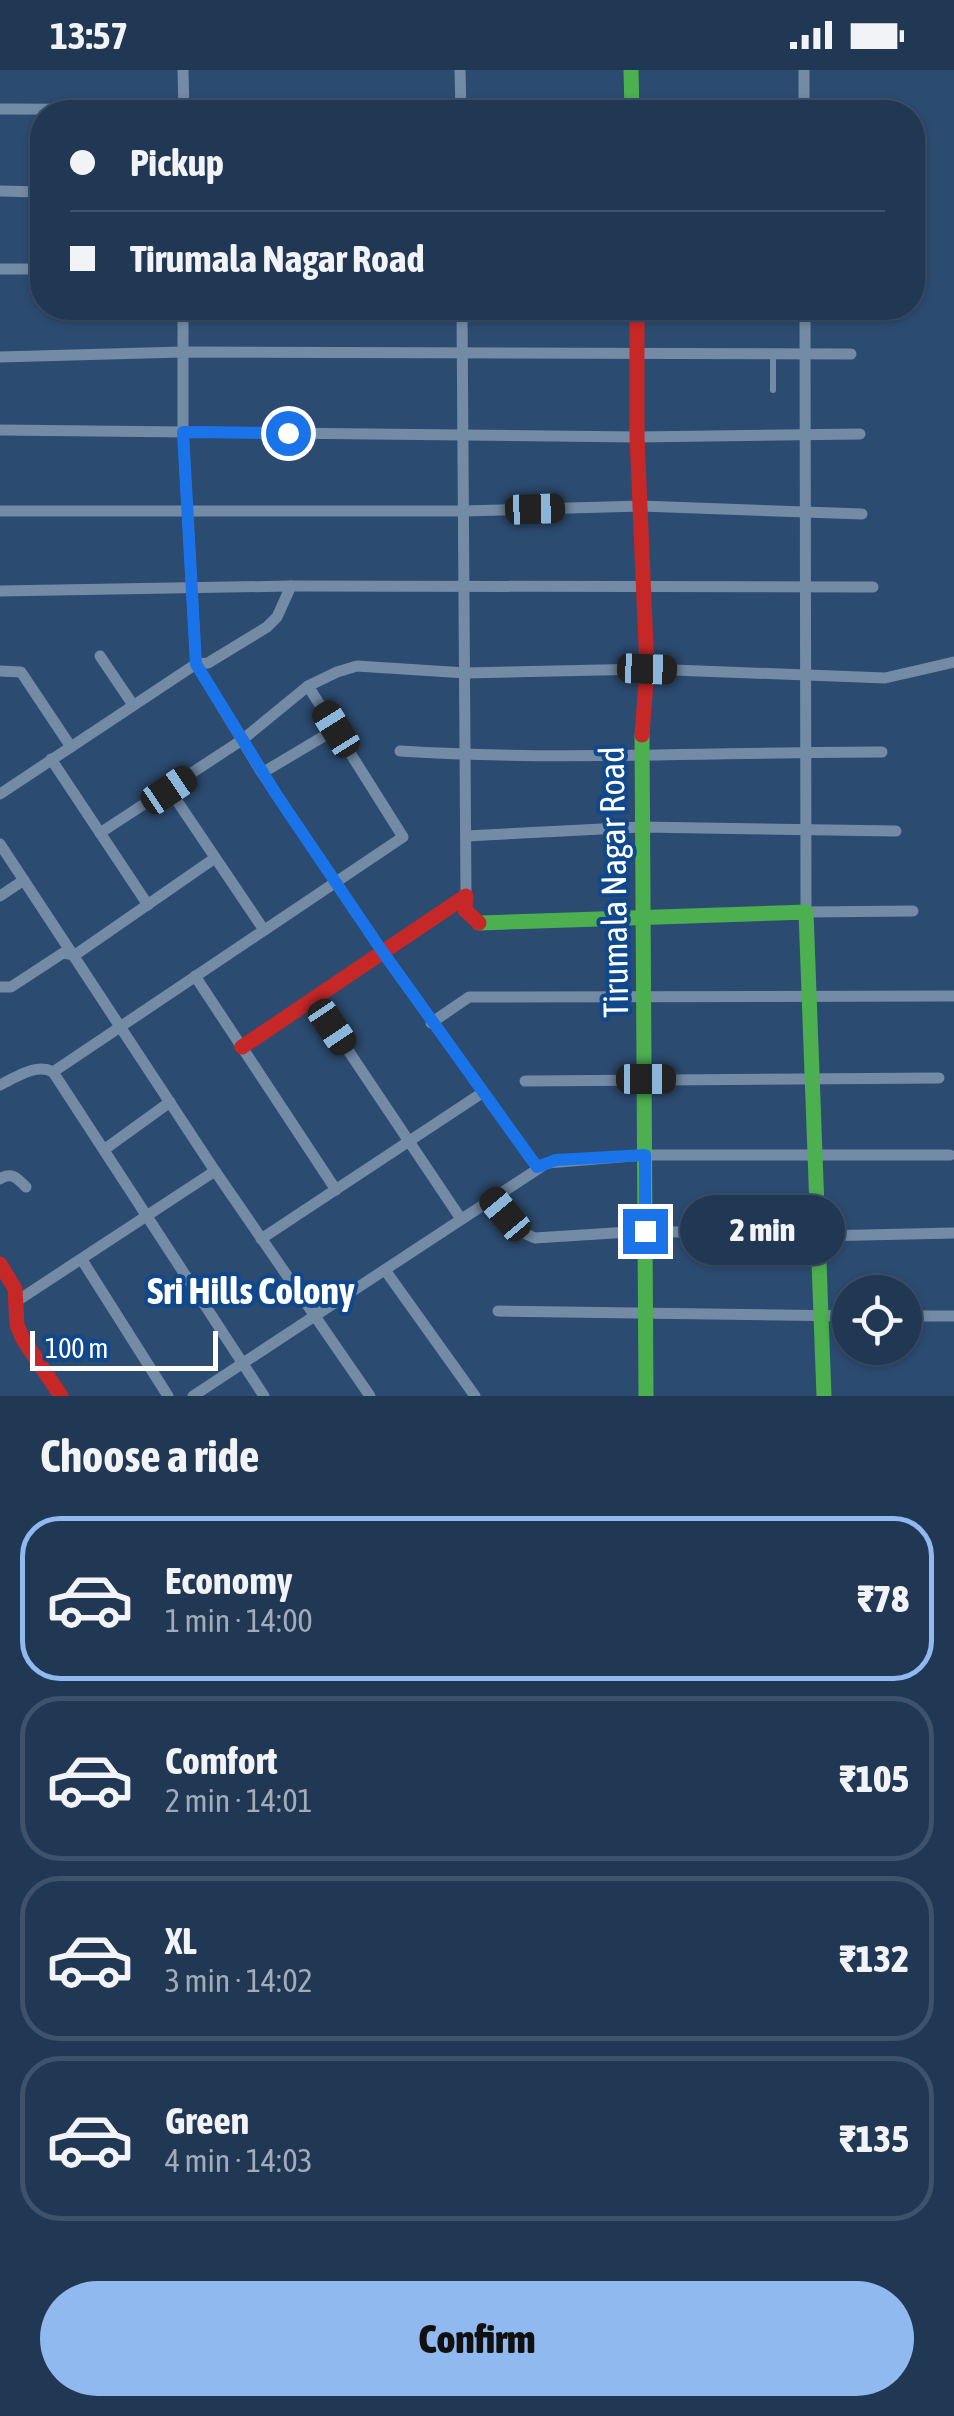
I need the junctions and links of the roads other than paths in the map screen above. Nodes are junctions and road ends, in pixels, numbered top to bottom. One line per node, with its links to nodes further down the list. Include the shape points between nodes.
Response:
1 (183, 70): 5 (street)
2 (460, 70): 6 (street)
3 (631, 70): 7 (street)
4 (804, 70): 8 (street)
5 (184, 100)
6 (461, 100)
7 (632, 100)
8 (804, 100)
9 (0, 109): 10 (street)
10 (30, 109)
11 (0, 191): 12 (street)
12 (30, 192)
13 (0, 269): 14 (street)
14 (30, 269)
15 (183, 320): 19 (street)
16 (462, 320): 20 (street)
17 (637, 320): 23 (street, Tirumala Nagar Road)
18 (804, 320): 22 (street)
19 (182, 352): 20 (street); 25 (street); 28 (street)
20 (463, 352): 23 (street); 31 (street)
21 (773, 353): 22 (street); 23 (street); 26 (lane)
22 (804, 353): 24 (street); 29 (street)
23 (637, 354): 32 (street, Tirumala Nagar Road)
24 (851, 354)
25 (0, 357)
26 (773, 390)
27 (0, 430): 28 (street)
28 (183, 432): 31 (street); 34 (street)
29 (802, 433): 30 (street); 32 (street); 37 (street)
30 (860, 434)
31 (463, 436): 32 (street); 36 (street)
32 (637, 436): 33 (street, Tirumala Nagar Road)
33 (642, 506): 36 (street); 37 (street); 41 (street, Tirumala Nagar Road)
34 (188, 510): 35 (street); 36 (street); 42 (street)
35 (0, 511)
36 (464, 511): 40 (street)
37 (804, 513): 38 (street); 44 (street)
38 (862, 514)
39 (291, 586): 40 (street); 42 (street); 48 (street, via 267,626 208,664)
40 (464, 586): 41 (street); 51 (street)
41 (643, 586): 44 (street); 49 (street, Tirumala Nagar Road)
42 (190, 587): 45 (street); 48 (street)
43 (873, 587): 44 (street)
44 (804, 588): 52 (street)
45 (0, 591)
46 (100, 656): 54 (street)
47 (954, 662): 52 (street, via 885,678)
48 (196, 664): 54 (street); 56 (street)
49 (647, 669): 51 (street); 52 (street); 62 (street, Tirumala Nagar Road)
50 (0, 672): 57 (street, via 21,672)
51 (466, 674): 53 (street, via 358,666); 61 (street)
52 (806, 674): 59 (street)
53 (308, 686): 55 (street); 56 (street)
54 (133, 705): 57 (street)
55 (336, 729): 64 (street); 75 (street, via 404,837)
56 (242, 740): 64 (street); 65 (street)
57 (72, 747): 63 (street)
58 (400, 750): 61 (street)
59 (808, 752): 60 (street); 62 (street); 68 (street)
60 (882, 752)
61 (465, 755): 62 (street); 71 (street)
62 (640, 756): 67 (street, Tirumala Nagar Road)
63 (51, 759): 66 (street); 70 (street)
64 (262, 773): 75 (street)
65 (169, 790): 70 (street); 73 (street)
66 (0, 794)
67 (640, 827): 68 (street); 71 (street); 81 (street, Tirumala Nagar Road)
68 (807, 830): 69 (street); 80 (street)
69 (896, 831)
70 (100, 833): 78 (street)
71 (466, 836): 77 (street)
72 (0, 844): 74 (street)
73 (216, 858): 78 (street); 82 (street)
74 (24, 880): 76 (street); 84 (street)
75 (336, 882): 82 (street); 83 (street)
76 (0, 896)
77 (466, 896): 81 (street, via 465,910 476,922); 83 (street)
78 (148, 905): 84 (street)
79 (913, 911): 80 (street)
80 (806, 912): 81 (street); 87 (street)
81 (646, 915): 88 (street, Tirumala Nagar Road)
82 (264, 930): 85 (street)
83 (382, 951): 90 (street); 91 (street)
84 (75, 955): 86 (street, via 63,953); 92 (street)
85 (196, 976): 92 (street); 93 (street)
86 (0, 988)
87 (809, 995): 88 (street); 89 (street); 95 (street)
88 (644, 996): 91 (street, via 470,997); 97 (street, Tirumala Nagar Road)
89 (954, 996)
90 (312, 998): 93 (street); 102 (street)
91 (431, 1022): 100 (street)
92 (120, 1026): 94 (street); 101 (street)
93 (242, 1047): 111 (street)
94 (53, 1072): 99 (street, via 33,1069); 103 (street)
95 (813, 1078): 96 (street); 97 (street); 106 (street)
96 (938, 1078)
97 (646, 1079): 98 (street); 104 (street, Tirumala Nagar Road)
98 (525, 1081)
99 (0, 1084)
100 (482, 1094): 102 (street); 107 (street)
101 (170, 1102): 103 (street); 108 (street)
102 (409, 1141): 111 (street); 114 (street)
103 (104, 1150): 113 (street)
104 (645, 1155): 106 (street); 107 (street); 115 (street, Tirumala Nagar Road)
105 (950, 1155): 106 (street)
106 (816, 1156): 117 (street)
107 (537, 1167): 112 (street)
108 (215, 1171): 113 (street); 118 (street)
109 (0, 1179): 110 (street, via 17,1177)
110 (26, 1188)
111 (336, 1190): 118 (street)
112 (492, 1198): 114 (street); 115 (street, via 527,1236)
113 (149, 1215): 119 (street); 130 (street)
114 (461, 1219): 120 (street)
115 (645, 1231): 117 (street); 123 (street, Tirumala Nagar Road)
116 (954, 1233): 117 (street)
117 (819, 1236): 125 (street)
118 (262, 1238): 129 (street)
119 (82, 1260): 122 (street); 132 (street)
120 (385, 1270): 129 (street); 136 (street)
121 (2, 1273): 122 (street)
122 (17, 1302): 131 (street, via 24,1339)
123 (645, 1311): 124 (street); 125 (street); 137 (street, Tirumala Nagar Road)
124 (498, 1312)
125 (822, 1316): 126 (street); 138 (street)
126 (832, 1316)
127 (922, 1316): 128 (street)
128 (954, 1316)
129 (315, 1318): 130 (street); 135 (street)
130 (242, 1364): 133 (street); 134 (street)
131 (61, 1396)
132 (168, 1396)
133 (193, 1396)
134 (264, 1396)
135 (370, 1396)
136 (475, 1396)
137 (646, 1396)
138 (824, 1396)

